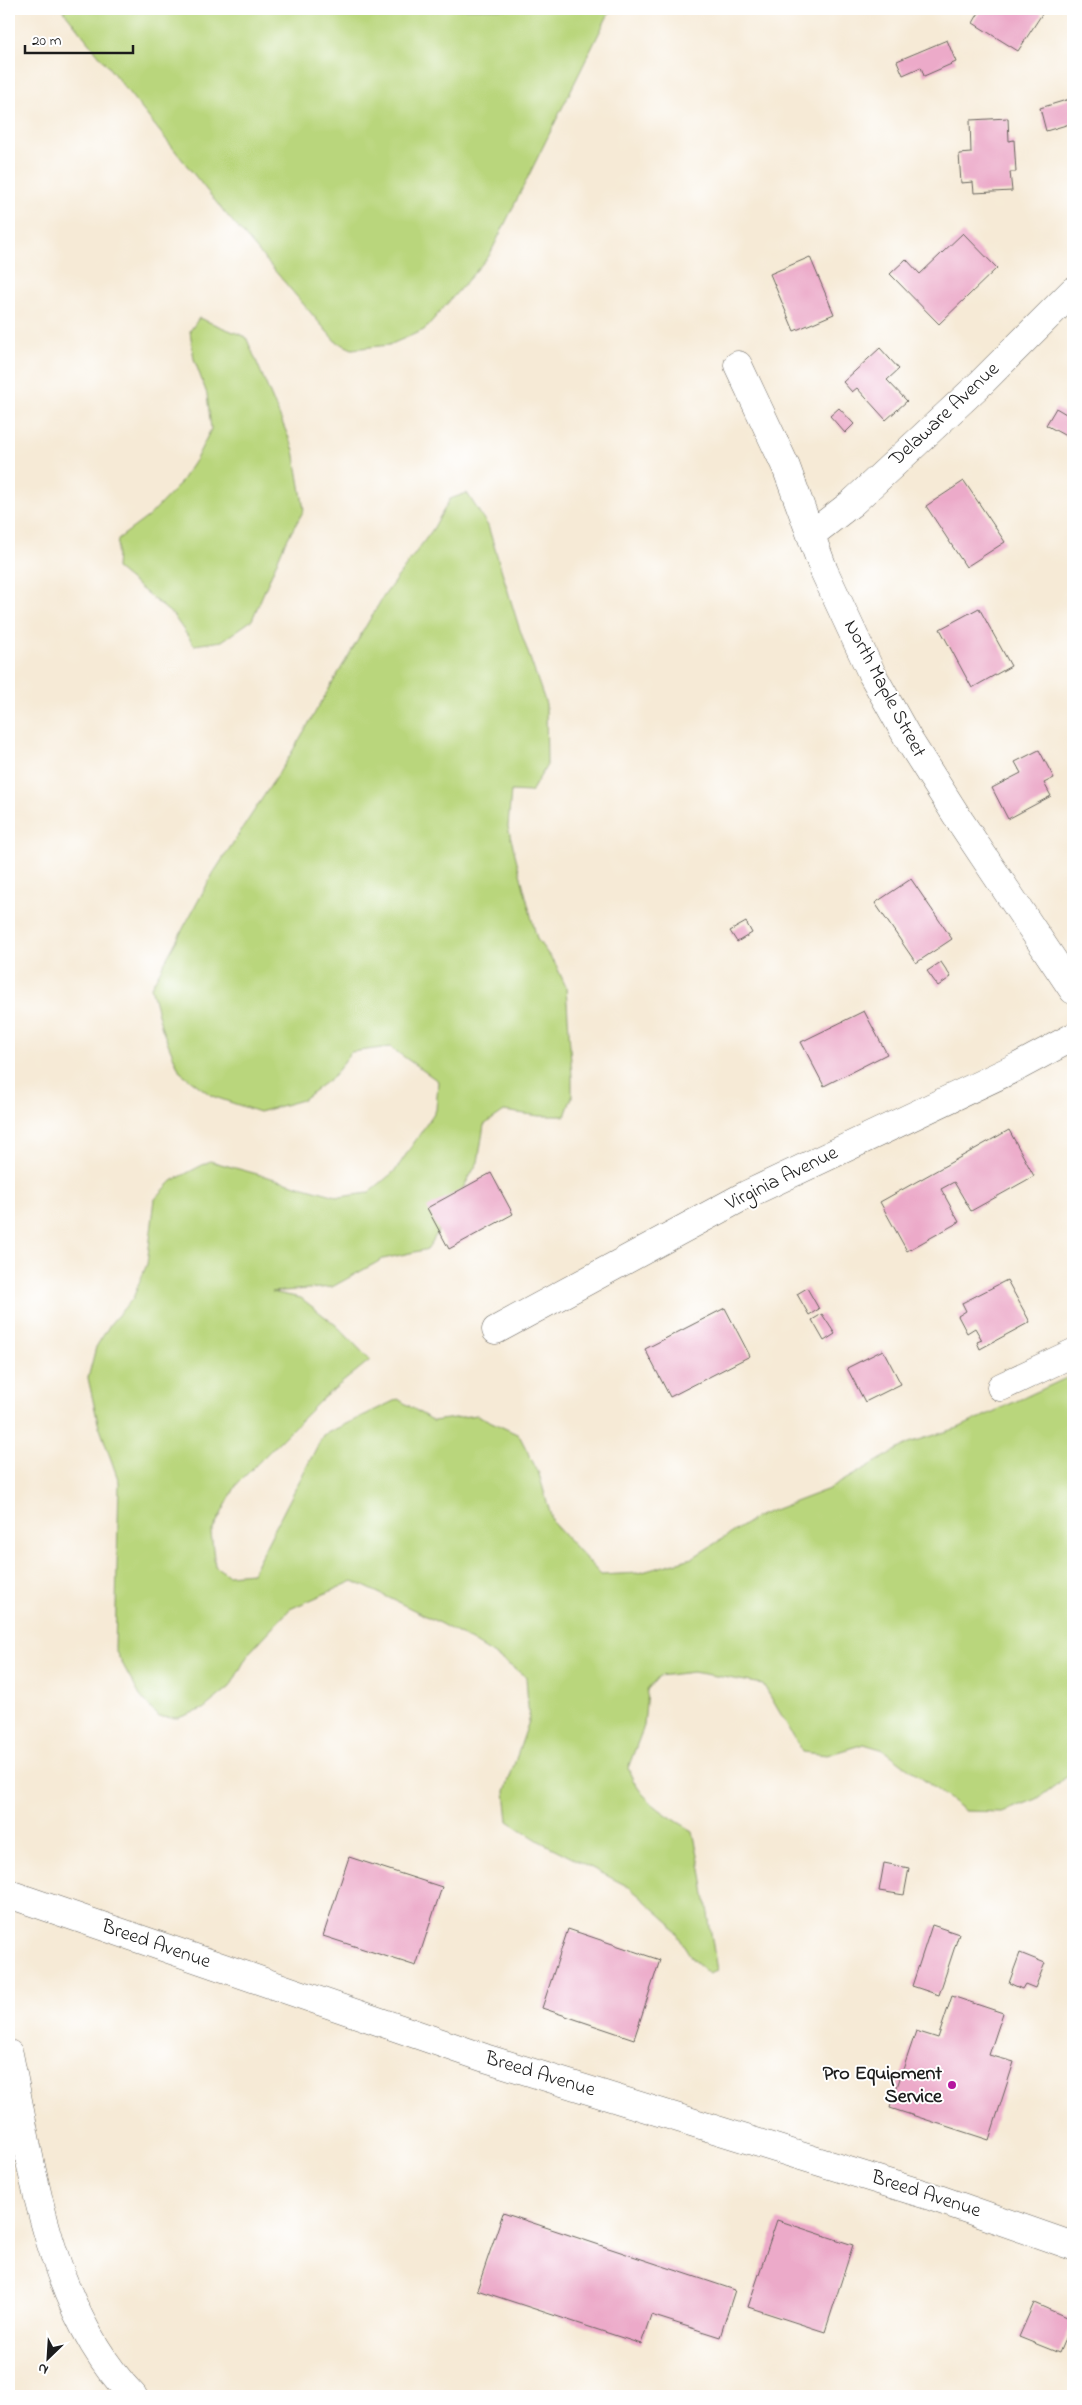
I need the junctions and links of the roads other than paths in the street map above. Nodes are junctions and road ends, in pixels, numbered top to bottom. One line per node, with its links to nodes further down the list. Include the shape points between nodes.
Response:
1 (1073, 291): 3 (street, Delaware Avenue, via 975,389 852,503)
2 (738, 364): 3 (street, North Maple Street, via 786,467)
3 (812, 534): 4 (street, North Maple Street, via 839,604 895,716 960,821)
4 (1073, 990)
5 (1073, 1037): 6 (street, Virginia Avenue, via 1019,1066 746,1195)
6 (496, 1330)
7 (1073, 1353): 8 (street)
8 (1001, 1387)
9 (9, 1894): 11 (street, Breed Avenue, via 485,2058 876,2179 1025,2227)
10 (9, 2054): 12 (street, via 31,2166 63,2278 95,2348)
11 (1073, 2246)
12 (134, 2396)

